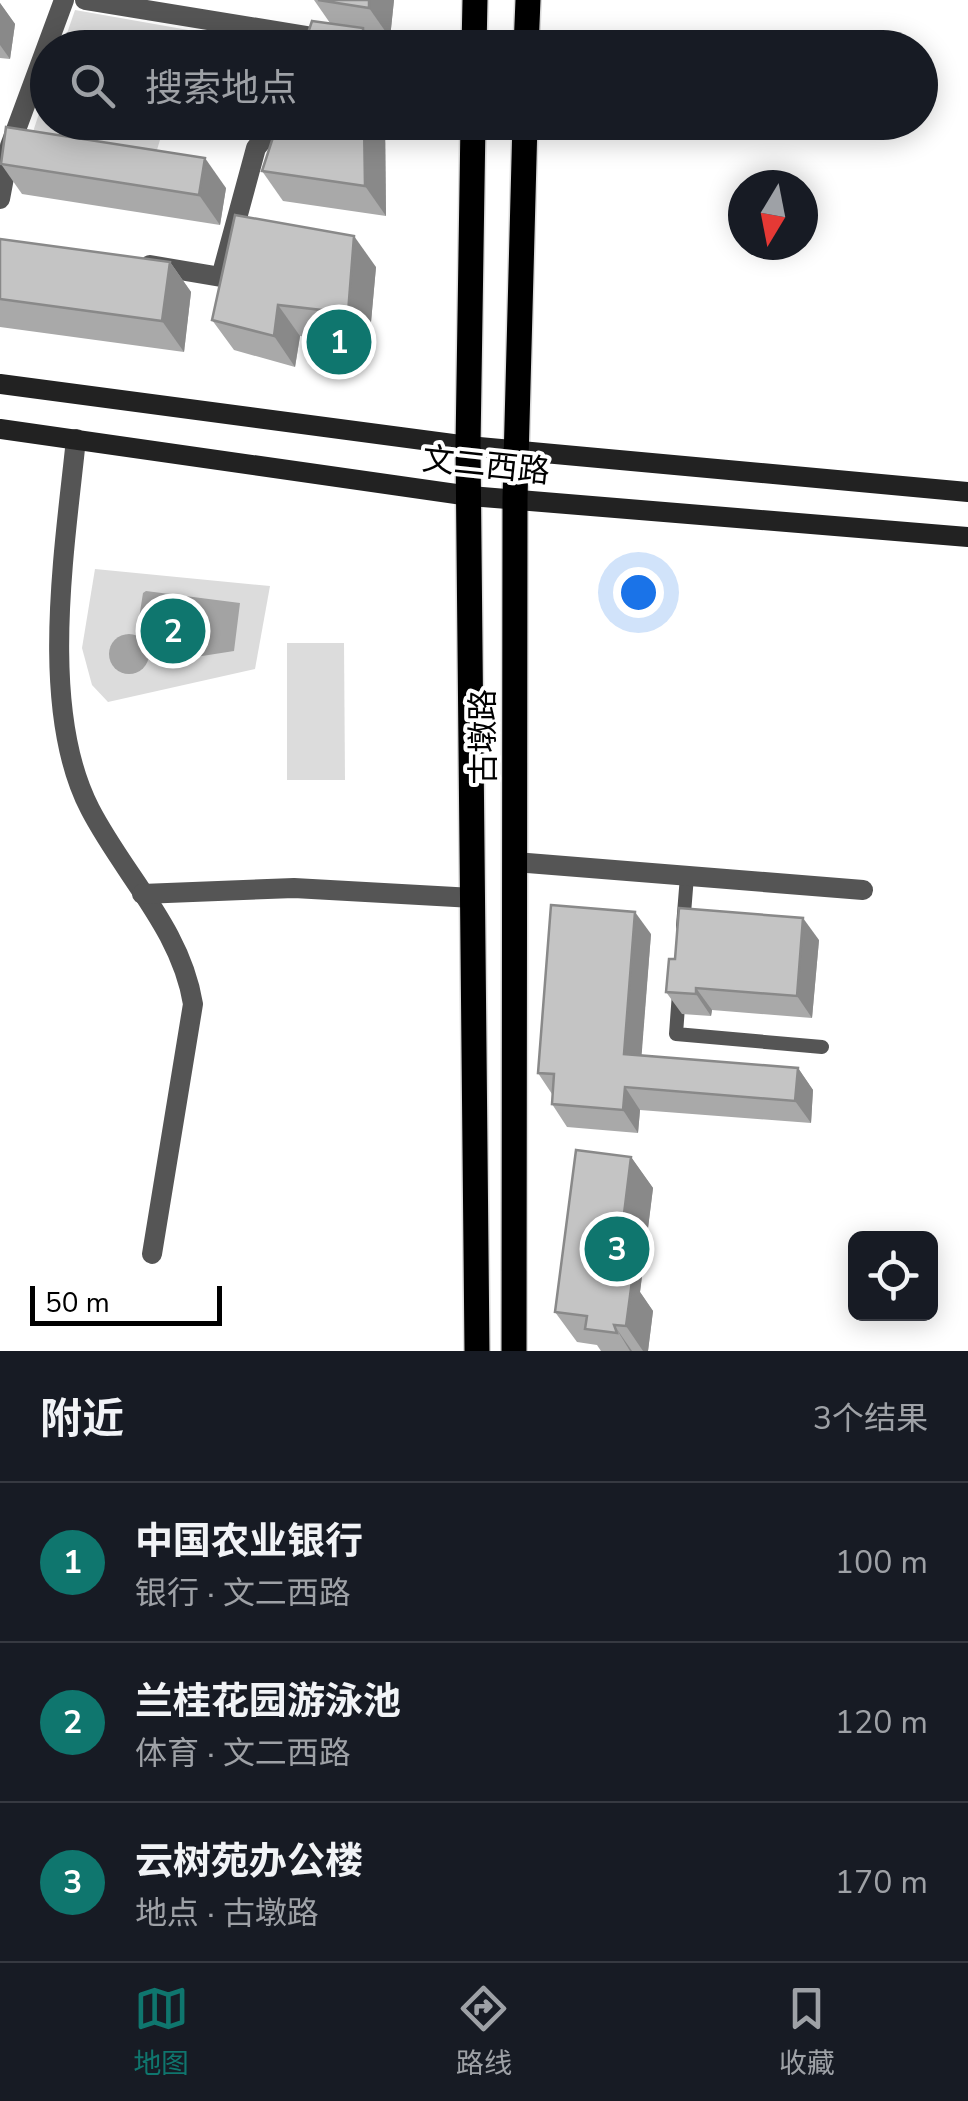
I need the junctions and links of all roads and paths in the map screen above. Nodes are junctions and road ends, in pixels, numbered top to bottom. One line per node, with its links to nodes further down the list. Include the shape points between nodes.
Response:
1 (64, 0): 5 (street)
2 (85, 0): 6 (street)
3 (475, 0): 7 (main road)
4 (528, 0): 8 (main road)
5 (53, 30)
6 (242, 30)
7 (474, 30)
8 (527, 30)
9 (30, 92): 13 (street)
10 (262, 140): 14 (street, via 221,277)
11 (473, 140): 18 (main road, 古墩路)
12 (524, 140): 19 (main road, 古墩路)
13 (0, 200)
14 (129, 261)
15 (0, 384): 18 (main road, 文二西路)
16 (0, 429): 17 (main road, 文二西路)
17 (76, 438): 21 (main road, 文二西路); 27 (street, via 58,623 67,739 88,806)
18 (468, 446): 19 (main road, 文二西路); 21 (main road, 古墩路)
19 (516, 451): 20 (main road, 文二西路); 22 (main road, 古墩路)
20 (968, 492)
21 (470, 496): 22 (main road, 文二西路); 28 (main road, 古墩路)
22 (515, 499): 23 (main road, 文二西路); 24 (main road, 古墩路)
23 (968, 538)
24 (515, 862): 25 (street); 34 (main road, 古墩路)
25 (687, 876): 26 (street); 29 (lane)
26 (863, 890)
27 (142, 894): 28 (street, via 294,888); 32 (street, via 166,926 193,1004)
28 (473, 898): 33 (main road, 古墩路)
29 (682, 939)
30 (680, 977): 31 (lane, via 676,1034)
31 (822, 1047)
32 (152, 1254)
33 (477, 1351)
34 (514, 1351)

